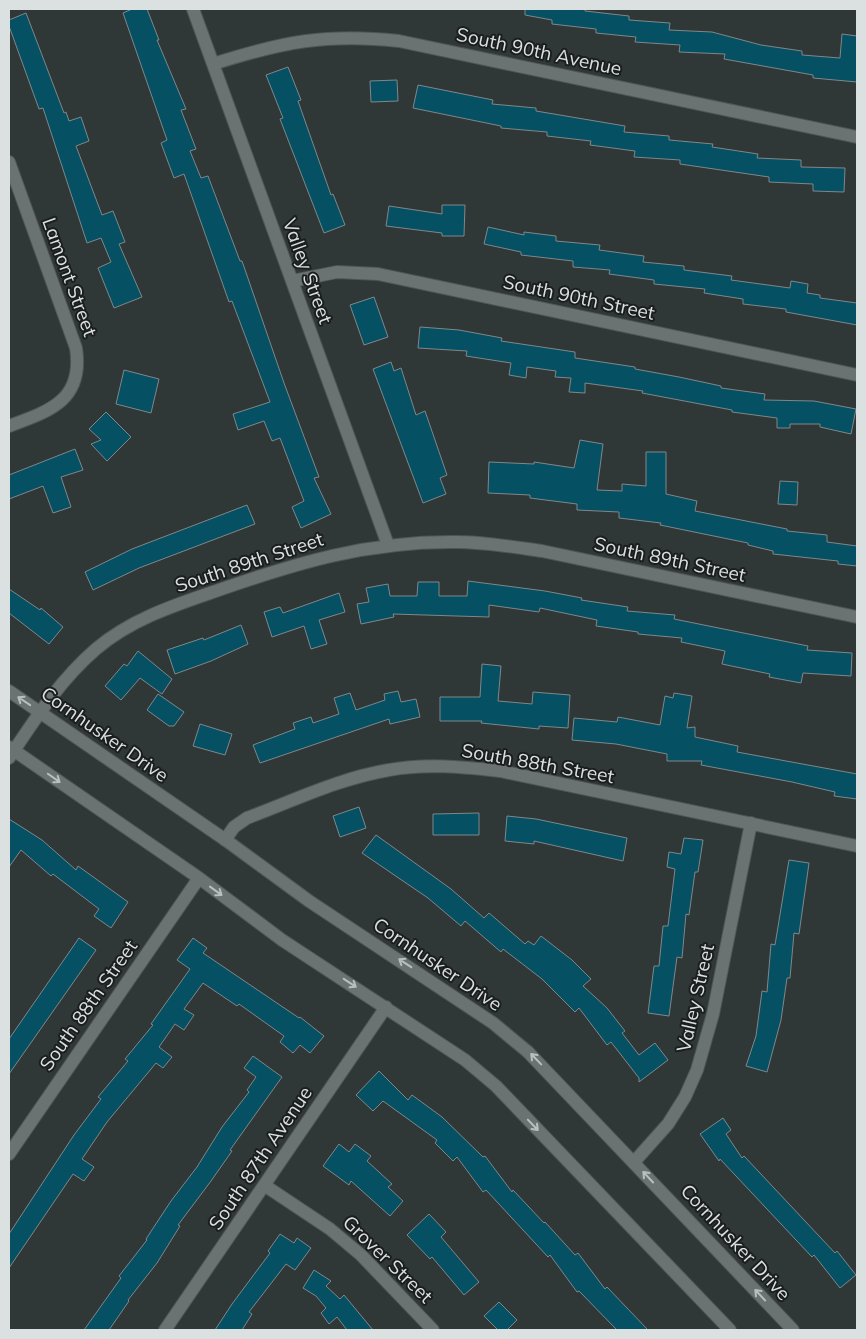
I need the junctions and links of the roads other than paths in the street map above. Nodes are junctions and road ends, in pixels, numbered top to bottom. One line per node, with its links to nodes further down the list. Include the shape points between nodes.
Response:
1 (192, 9): 2 (street, Valley Street)
2 (213, 64): 3 (street, South 90th Avenue, via 294,41 333,38 399,41); 5 (street, Valley Street)
3 (857, 137)
4 (9, 162): 7 (street, Lamont Street, via 76,348 77,359 74,381 60,403 42,414)
5 (292, 282): 6 (street, South 90th Street, via 337,272 378,274); 8 (street, Valley Street)
6 (857, 375)
7 (9, 426)
8 (388, 546): 9 (street, South 89th Street, via 458,542 542,552); 11 (street, South 89th Street, via 337,553 288,566 139,620 83,660)
9 (857, 617)
10 (9, 691): 11 (street, Cornhusker Drive, one-way to 10)
11 (40, 712): 12 (street, South 89th Street); 14 (street, Cornhusker Drive)
12 (10, 752): 16 (street, one-way to 16)
13 (751, 823): 14 (street, South 88th Street, via 500,771 456,766 413,767 360,776 247,818 234,827); 15 (street, South 88th Street); 19 (street, Valley Street, via 713,1014 697,1070 668,1124)
14 (225, 840): 19 (street, Cornhusker Drive, one-way to 14, via 528,1052 493,1023 309,901)
15 (857, 846)
16 (199, 878): 17 (street, one-way to 17, via 282,940); 18 (street, South 88th Street)
17 (386, 1007): 20 (street, South 87th Avenue); 23 (street, one-way to 23, via 465,1060 496,1086)
18 (9, 1154)
19 (634, 1162): 24 (street, Cornhusker Drive, one-way to 19)
20 (264, 1185): 21 (street, South 87th Avenue); 22 (street, Grover Street, via 330,1229 361,1255)
21 (165, 1330)
22 (433, 1330)
23 (730, 1330)
24 (793, 1330)

